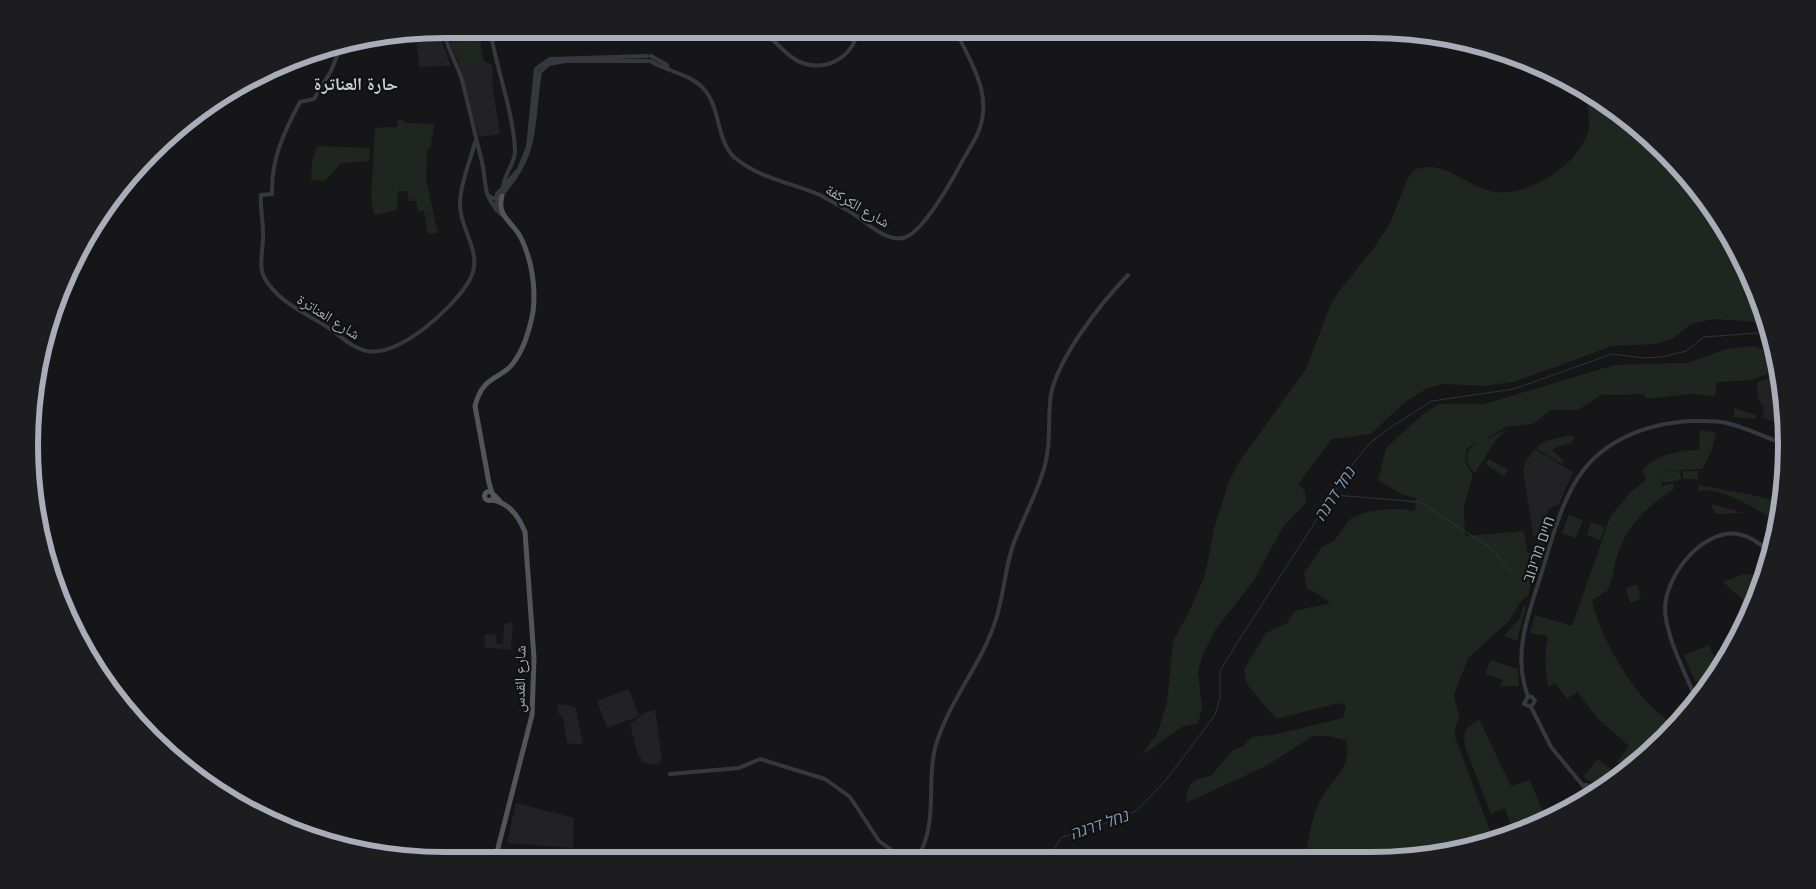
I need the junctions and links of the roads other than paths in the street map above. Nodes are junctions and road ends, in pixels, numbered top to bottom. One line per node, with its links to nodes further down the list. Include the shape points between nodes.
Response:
1 (447, 38): 7 (street, via 458,66)
2 (492, 38): 8 (street, via 516,153)
3 (770, 38): 4 (street, via 791,57 811,65 842,59)
4 (855, 38)
5 (959, 38): 8 (street, شارع الكركفة, via 983,88 985,106 982,120 944,195 914,232 903,238 887,236 820,195 745,164 729,150 712,101 704,89 666,65 649,59 565,62 546,66 540,72 530,152 515,181)
6 (339, 51): 7 (street, شارع العناترة, via 314,99 300,102 286,126 274,162 272,194 261,194 264,277 287,304 358,348 380,352 416,334 462,293 471,278 474,250 460,207 460,197)
7 (476, 142): 9 (street)
8 (502, 192): 10 (street); 12 (main road)
9 (488, 195): 10 (street); 11 (street)
10 (496, 199): 11 (street)
11 (496, 210): 12 (street)
12 (502, 215): 15 (main road, via 520,236 527,251 532,272 533,311 516,360 487,381 478,393 475,406)
13 (1128, 274): 30 (street, via 1108,296 1056,375 1051,396 1050,443 1044,469 1016,535 987,644 950,707 935,749 931,808 926,838)
14 (1778, 442): 22 (street, חיים מרינוב, via 1717,421 1671,422 1612,443 1597,455 1578,478 1568,498 1530,606 1521,660)
15 (486, 471): 16 (main road); 17 (main road)
16 (492, 493): 17 (main road); 18 (main road); 19 (main road, شارع القدس)
17 (484, 496): 18 (main road, شارع القدس)
18 (491, 500): 19 (main road, شارع القدس)
19 (502, 504): 28 (main road, شارع القدس, via 516,513 525,532 534,687 528,736)
20 (1765, 548): 21 (street, via 1744,535 1720,536 1702,543 1692,552 1672,584 1666,603 1666,619)
21 (1693, 693)
22 (1528, 696): 23 (street, via 1534,700); 23 (street, via 1524,704)
23 (1531, 708): 25 (street, via 1551,747)
24 (670, 774): 29 (street, via 739,768 760,759 825,779 850,797 879,841)
25 (1583, 784): 26 (street); 27 (street)
26 (1591, 787)
27 (1588, 789)
28 (497, 852)
29 (894, 852)
30 (919, 852)

